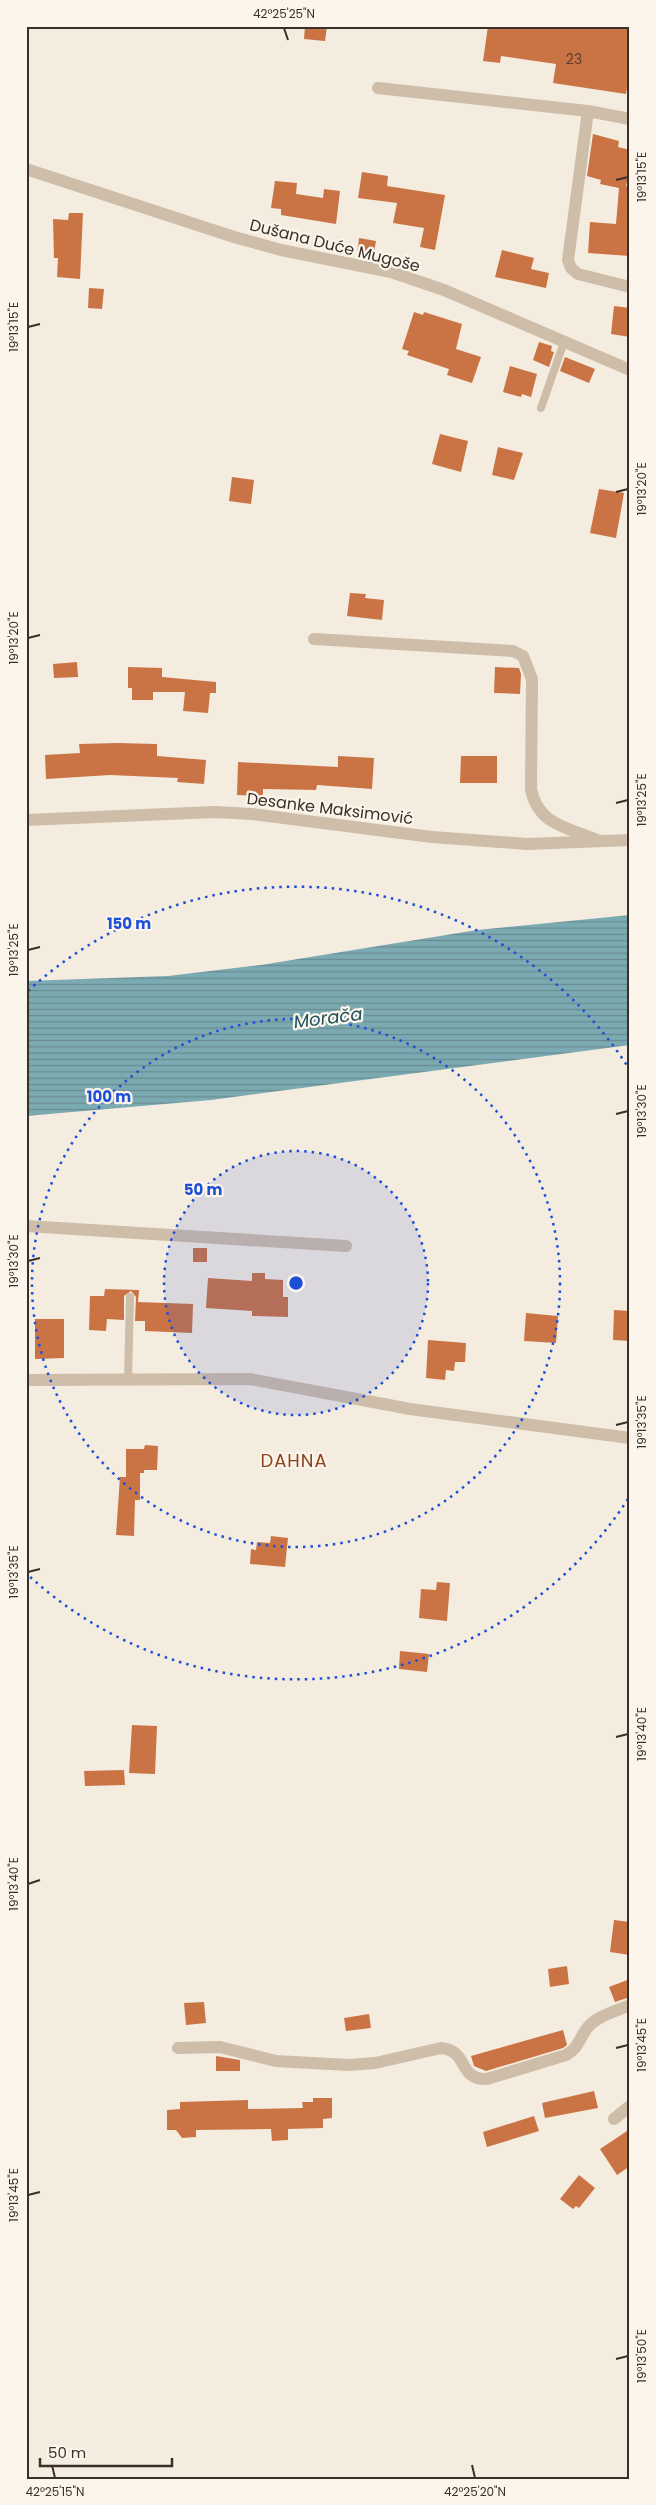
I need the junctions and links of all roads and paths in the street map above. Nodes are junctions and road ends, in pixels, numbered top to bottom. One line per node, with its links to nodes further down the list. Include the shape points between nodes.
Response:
1 (378, 88): 2 (street)
2 (588, 111): 3 (street); 5 (street, via 568,260 578,274)
3 (630, 119)
4 (26, 169): 6 (street, Dušana Duće Mugoše, via 234,237 391,272 444,290)
5 (630, 287)
6 (564, 342): 7 (street, Dušana Duće Mugoše); 8 (lane)
7 (630, 370)
8 (541, 408)
9 (314, 639): 12 (street, via 513,651 523,656 532,678 531,789 534,804 541,815)
10 (26, 820): 12 (street, Desanke Maksimović, via 215,812 482,841 527,844)
11 (630, 840): 12 (street, Desanke Maksimović)
12 (602, 842)
13 (26, 1226): 14 (street)
14 (346, 1246)
15 (130, 1297): 17 (lane)
16 (26, 1380): 17 (street)
17 (128, 1380): 18 (street, via 250,1379 410,1409)
18 (630, 1438)
19 (630, 2005): 20 (street, via 588,2027 575,2050 566,2055 486,2079 469,2074 457,2053 441,2048 375,2063 348,2065 276,2061 220,2046)
20 (178, 2048)
21 (630, 2106): 22 (street)
22 (614, 2119)

